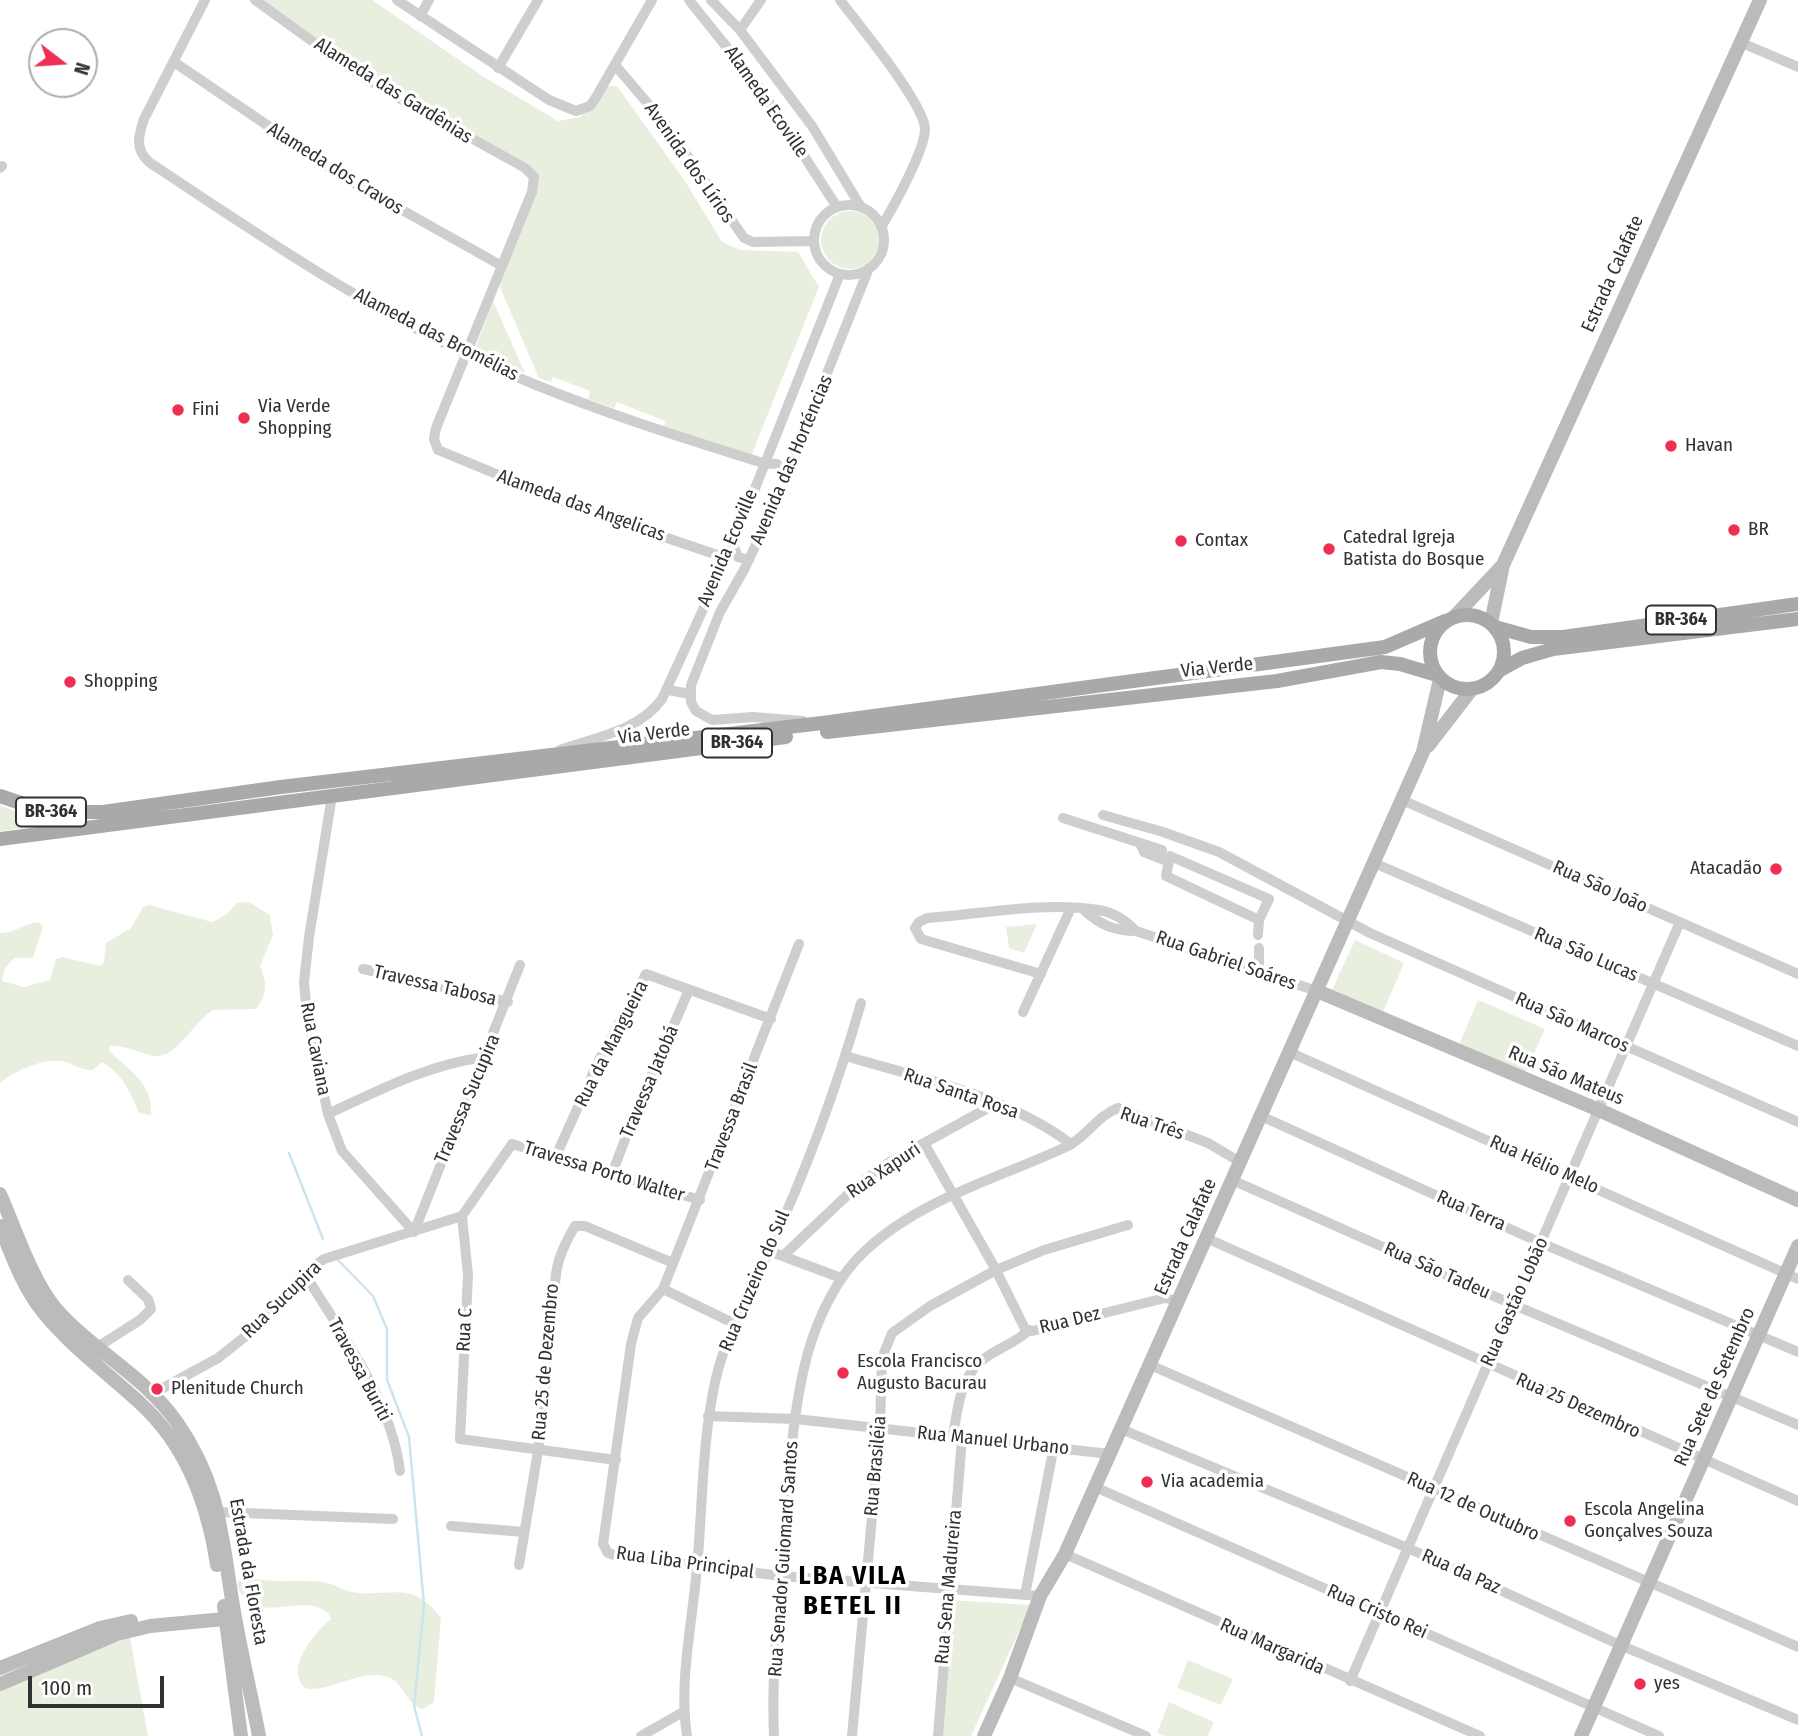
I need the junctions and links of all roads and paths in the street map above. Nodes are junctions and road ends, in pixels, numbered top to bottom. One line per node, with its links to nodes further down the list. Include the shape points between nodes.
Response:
1 (205, 0): 15 (street)
2 (255, 0): 23 (street, Alameda das Gardênias, via 348,67 534,177)
3 (397, 0): 12 (street)
4 (429, 0): 12 (street)
5 (538, 0): 18 (street)
6 (652, 0): 16 (street)
7 (689, 0): 19 (street, Alameda Ecoville, via 762,91)
8 (711, 0): 13 (street)
9 (761, 0): 13 (street)
10 (840, 0): 21 (street, Avenida das Horténcias, via 906,91 923,123 923,139)
11 (1760, 0): 14 (street, Estrada Calafate)
12 (420, 16): 18 (street)
13 (740, 30): 20 (street, via 812,126)
14 (1742, 43): 17 (street); 32 (street, Estrada Calafate)
15 (174, 62): 23 (street, Alameda dos Cravos, via 345,178); 26 (street, Alameda das Bromélias, via 138,140 139,150 149,162 273,246)
16 (615, 65): 18 (street, via 590,106 576,111); 22 (street, Avenida dos Lírios, via 667,126 744,238 753,242)
17 (1798, 66)
18 (498, 68)
19 (837, 207): 20 (street); 22 (street, via 821,219)
20 (861, 207): 21 (street)
21 (881, 227): 24 (street, Avenida das Horténcias, via 882,250)
22 (814, 241): 25 (street, via 822,262)
23 (502, 266): 26 (street)
24 (869, 268): 25 (street); 28 (street, Avenida das Horténcias)
25 (840, 274): 27 (street, Avenida Ecoville)
26 (466, 354): 27 (street, Alameda das Bromélias, via 632,422); 30 (street, Alameda das Angelicas, via 436,428 438,450 579,508)
27 (763, 463): 28 (street, Alameda das Bromélias, via 777,464); 29 (street, Avenida Ecoville)
28 (787, 475): 31 (street, Avenida das Horténcias)
29 (733, 544): 30 (street, Avenida Ecoville); 31 (street, via 737,557)
30 (726, 558): 37 (street, Avenida Ecoville)
31 (749, 560): 39 (street, Avenida das Horténcias)
32 (1503, 565): 34 (street, Estrada Calafate); 36 (street, Estrada Calafate)
33 (1798, 604): 38 (main road, BR-364)
34 (1450, 618): 36 (main road, BR-364, via 1474,615); 41 (main road, via 1436,629 1429,652); 45 (main road, Via Verde / BR-364, via 1385,647)
35 (1798, 619): 38 (main road, BR-364)
36 (1493, 625): 38 (main road, BR-364); 40 (main road, via 1504,648)
37 (689, 640): 39 (street); 43 (street, Avenida Ecoville)
38 (1566, 642): 40 (main road, BR-364)
39 (706, 647): 44 (street, Avenida das Horténcias)
40 (1500, 670): 42 (main road, BR-364, via 1483,686)
41 (1439, 677): 42 (main road, BR-364, via 1461,689); 46 (street, Estrada Calafate); 49 (main road, Via Verde / BR-364, via 1381,662 1277,681 825,732)
42 (1472, 689): 46 (street, Estrada Calafate)
43 (668, 690): 44 (street); 47 (street, Avenida Ecoville, via 640,721)
44 (690, 694): 45 (street, Via Verde, via 696,711 712,720 753,717)
45 (822, 723): 47 (main road, Via Verde / BR-364)
46 (1423, 752): 50 (street, Estrada Calafate)
47 (547, 755): 48 (main road, Via Verde / BR-364, via 84,814 47,812)
48 (0, 796)
49 (332, 796): 53 (main road, Via Verde / BR-364); 84 (street, Rua Caviana, via 304,982)
50 (1402, 800): 57 (street, Estrada Calafate); 61 (street, Rua São João)
51 (1103, 815): 60 (street, via 1219,852)
52 (1063, 818): 54 (street)
53 (0, 839)
54 (1140, 843): 55 (street); 56 (street, via 1144,852)
55 (1162, 849)
56 (1167, 861): 59 (street, via 1166,876); 59 (street, via 1170,856 1177,857 1265,896 1269,903)
57 (1374, 863): 60 (street, Estrada Calafate); 70 (street, Rua São Lucas)
58 (1071, 908): 67 (street, Rua Gabriel Soáres, via 1116,916 1136,931); 68 (street); 68 (street, Rua Gabriel Soáres, via 927,918 915,928 921,939)
59 (1259, 920): 62 (street)
60 (1348, 921): 72 (street, Estrada Calafate); 78 (street, Rua São Marcos)
61 (1680, 922): 69 (street, Rua São João); 70 (street, Rua Gastão Lobão)
62 (1258, 935)
63 (799, 944): 76 (street, Travessa Brasil)
64 (1259, 948): 67 (street)
65 (520, 965): 73 (street, Travessa Sucupira)
66 (363, 969): 73 (street, Travessa Tabosa)
67 (1259, 972): 72 (street, Rua Gabriel Soáres)
68 (1041, 974): 75 (street)
69 (1798, 974)
70 (1653, 984): 77 (street, Rua São Lucas); 78 (street, Rua Gastão Lobão)
71 (689, 990): 76 (street, Rua da Mangueira); 89 (street, Rua da Mangueira, via 646,974 598,1062); 91 (street, Travessa Jatobá)
72 (1317, 991): 79 (street, Estrada Calafate); 83 (street, Rua São Mateus)
73 (508, 1002): 80 (street, Travessa Sucupira)
74 (861, 1003): 81 (street, Rua Cruzeiro do Sul)
75 (1023, 1012)
76 (771, 1019): 96 (street, Travessa Brasil)
77 (1798, 1046)
78 (1626, 1047): 83 (street, Rua Gastão Lobão); 86 (street, Rua São Marcos)
79 (1289, 1052): 85 (street, Estrada Calafate); 92 (street, Rua Hélio Melo)
80 (486, 1056): 84 (street, via 416,1074); 101 (street, Travessa Sucupira)
81 (846, 1056): 82 (street, Rua Santa Rosa); 105 (street, Rua Cruzeiro do Sul)
82 (997, 1103): 87 (street, Rua Xapuri); 88 (street, Rua Santa Rosa, via 1044,1124)
83 (1599, 1110): 92 (street, Rua Gastão Lobão); 97 (street, Rua São Mateus)
84 (328, 1114): 101 (street, Rua Caviana, via 342,1151)
85 (1261, 1116): 90 (street, Estrada Calafate); 103 (street, Rua Terra)
86 (1798, 1122)
87 (924, 1143): 95 (street, Rua Dez); 106 (street, Rua Xapuri, via 859,1184)
88 (1071, 1144): 90 (street, Rua Três, via 1118,1108 1208,1143); 95 (street, Rua Senador Guiomard Santos)
89 (556, 1156): 91 (street, Travessa Porto Walter); 98 (street, Travessa Porto Walter, via 512,1144)
90 (1240, 1162): 93 (street, Estrada Calafate)
91 (612, 1174): 96 (street, Travessa Porto Walter)
92 (1570, 1176): 103 (street, Rua Gastão Lobão); 110 (street, Rua Hélio Melo)
93 (1232, 1180): 102 (street, Estrada Calafate); 115 (street, Rua São Tadeu)
94 (0, 1194): 119 (street, Estrada da Floresta, via 54,1307)
95 (951, 1196): 108 (street, Rua Dez); 111 (street, Rua Senador Guiomard Santos, via 904,1221 865,1250)
96 (700, 1200): 107 (street, Travessa Brasil)
97 (1798, 1200)
98 (462, 1216): 101 (street, Rua Sucupira); 132 (street, Rua C, via 468,1275 459,1435 463,1441)
99 (1128, 1225): 108 (street, Rua Brasiléia)
100 (0, 1226): 154 (street, Estrada da Floresta, via 19,1273 42,1311 143,1406 189,1468 211,1524)
101 (414, 1232): 109 (street, Rua Sucupira, via 324,1259)
102 (1206, 1238): 114 (street, Estrada Calafate); 122 (street, Rua 25 Dezembro)
103 (1541, 1242): 115 (street, Rua Gastão Lobão); 118 (street, Rua Terra)
104 (1798, 1246): 110 (street, Rua Sete de Setembro)
105 (769, 1251): 106 (street); 116 (street, Rua Cruzeiro do Sul)
106 (783, 1256): 111 (street)
107 (673, 1264): 113 (street, Travessa Brasil); 132 (street, Rua 25 de Dezembro, via 595,1228 575,1226 554,1268)
108 (996, 1270): 117 (street, Rua Dez, via 1019,1320); 128 (street, Rua Brasiléia, via 892,1333 883,1358)
109 (304, 1273): 123 (street, Rua Sucupira, via 256,1328 218,1358); 136 (street, Travessa Buriti, via 355,1354 397,1446)
110 (1792, 1277): 118 (street, Rua Sete de Setembro)
111 (841, 1278): 126 (street, Rua Senador Guiomard Santos, via 808,1353)
112 (128, 1280): 119 (street, via 148,1299 150,1309)
113 (663, 1289): 116 (street); 134 (street, Travessa Brasil, via 638,1318 631,1343)
114 (1178, 1301): 117 (street, Rua Dez, via 1165,1298); 121 (street, Estrada Calafate)
115 (1514, 1305): 122 (street, Rua Gastão Lobão); 124 (street, Rua São Tadeu)
116 (733, 1324): 125 (street, Rua Cruzeiro do Sul)
117 (1029, 1330): 130 (street, Rua Sena Madureira, via 971,1371 960,1393)
118 (1759, 1336): 120 (street, Rua Terra); 124 (street, Rua Sete de Setembro)
119 (96, 1348): 123 (street, Estrada da Floresta)
120 (1798, 1352)
121 (1150, 1365): 129 (street, Estrada Calafate); 138 (street, Rua 12 de Outubro)
122 (1488, 1366): 135 (street, Rua 25 Dezembro); 138 (street, Rua Gastão Lobão)
123 (152, 1394): 140 (street, Estrada da Floresta, via 175,1420 200,1461)
124 (1732, 1397): 127 (street, Rua São Tadeu); 135 (street, Rua Sete de Setembro)
125 (708, 1416): 126 (street, Rua Manuel Urbano); 148 (street, Rua Cruzeiro do Sul)
126 (796, 1419): 128 (street, Rua Manuel Urbano); 149 (street, Rua Senador Guiomard Santos)
127 (1798, 1425)
128 (880, 1429): 130 (street, Rua Manuel Urbano); 150 (street, Rua Brasiléia)
129 (1121, 1429): 133 (street, Estrada Calafate); 145 (street, Rua da Paz)
130 (958, 1438): 131 (street, Rua Manuel Urbano); 152 (street, Rua Sena Madureira)
131 (1054, 1446): 133 (street, Rua Manuel Urbano); 153 (street)
132 (538, 1451): 134 (street); 144 (street, Rua 25 de Dezembro)
133 (1110, 1454): 137 (street, Estrada Calafate)
134 (616, 1460): 143 (street, Travessa Brasil)
135 (1703, 1461): 139 (street, Rua 25 Dezembro); 151 (street, Rua Sete de Setembro)
136 (400, 1471)
137 (1095, 1487): 146 (street, Estrada Calafate); 155 (street, Rua Cristo Rei)
138 (1434, 1489): 145 (street, Rua Gastão Lobão); 151 (street, Rua 12 de Outubro)
139 (1798, 1501)
140 (219, 1512): 141 (street); 154 (street, Estrada da Floresta)
141 (393, 1519)
142 (451, 1526): 144 (street)
143 (604, 1528): 148 (street, Rua Liba Principal, via 603,1544 608,1553)
144 (524, 1532): 147 (street, Rua 25 de Dezembro)
145 (1408, 1548): 155 (street, Rua Gastão Lobão); 156 (street, Rua da Paz)
146 (1065, 1554): 153 (street, Estrada Calafate); 160 (street, Rua Margarida)
147 (519, 1565)
148 (697, 1565): 149 (street, Rua Liba Principal); 163 (street, Rua Cruzeiro do Sul)
149 (782, 1576): 150 (street, Rua Liba Principal); 169 (street, Rua Senador Guiomard Santos)
150 (865, 1581): 152 (street, Rua Liba Principal); 170 (street, Rua Brasiléia)
151 (1647, 1584): 156 (street, Rua Sete de Setembro); 157 (street, Rua 12 de Outubro)
152 (948, 1591): 153 (street, Rua Liba Principal); 171 (street, Rua Sena Madureira)
153 (1032, 1596): 159 (street, Estrada Calafate)
154 (230, 1614): 158 (street, via 144,1618 100,1628); 161 (street, via 117,1634); 165 (street, Estrada da Floresta); 166 (street, Estrada da Floresta)
155 (1380, 1614): 160 (street, Rua Gastão Lobão); 162 (street, Rua Cristo Rei)
156 (1620, 1645): 162 (street, Rua Sete de Setembro); 164 (street, Rua da Paz)
157 (1798, 1647)
158 (0, 1668)
159 (1010, 1678): 172 (street, Estrada Calafate); 173 (street)
160 (1350, 1681): 174 (street, Rua Margarida)
161 (0, 1684)
162 (1593, 1707): 175 (street, Rua Sete de Setembro); 176 (street, Rua Cristo Rei)
163 (683, 1712): 167 (street); 168 (street, Rua Cruzeiro do Sul)
164 (1798, 1720)
165 (240, 1736)
166 (260, 1736)
167 (640, 1736)
168 (687, 1736)
169 (774, 1736)
170 (852, 1736)
171 (938, 1736)
172 (984, 1736)
173 (1145, 1736)
174 (1480, 1736)
175 (1581, 1736)
176 (1660, 1736)

